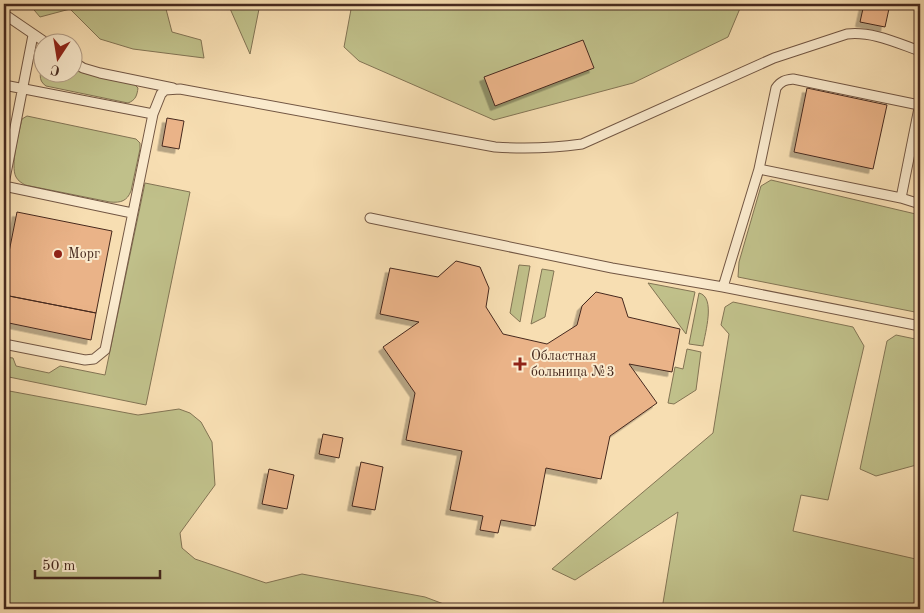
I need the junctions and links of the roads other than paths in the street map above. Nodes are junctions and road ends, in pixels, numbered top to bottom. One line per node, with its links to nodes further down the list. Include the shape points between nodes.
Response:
1 (4, 14): 2 (lane)
2 (32, 34)
3 (32, 41): 8 (lane)
4 (920, 51): 7 (lane, via 858,32 847,34 774,58 582,144 566,146 495,147)
5 (82, 67): 7 (lane)
6 (4, 85): 8 (lane)
7 (173, 88): 10 (lane, via 161,94)
8 (24, 89): 10 (lane); 12 (lane)
9 (920, 104): 11 (lane, via 786,80 776,88); 13 (lane)
10 (153, 114): 15 (lane)
11 (759, 169): 13 (lane); 17 (lane)
12 (4, 185): 15 (lane)
13 (901, 198): 14 (lane)
14 (920, 204)
15 (132, 213): 19 (lane, via 105,350 100,356 85,360)
16 (370, 218): 17 (lane, via 612,268)
17 (723, 287): 18 (lane)
18 (920, 326)
19 (4, 344)

